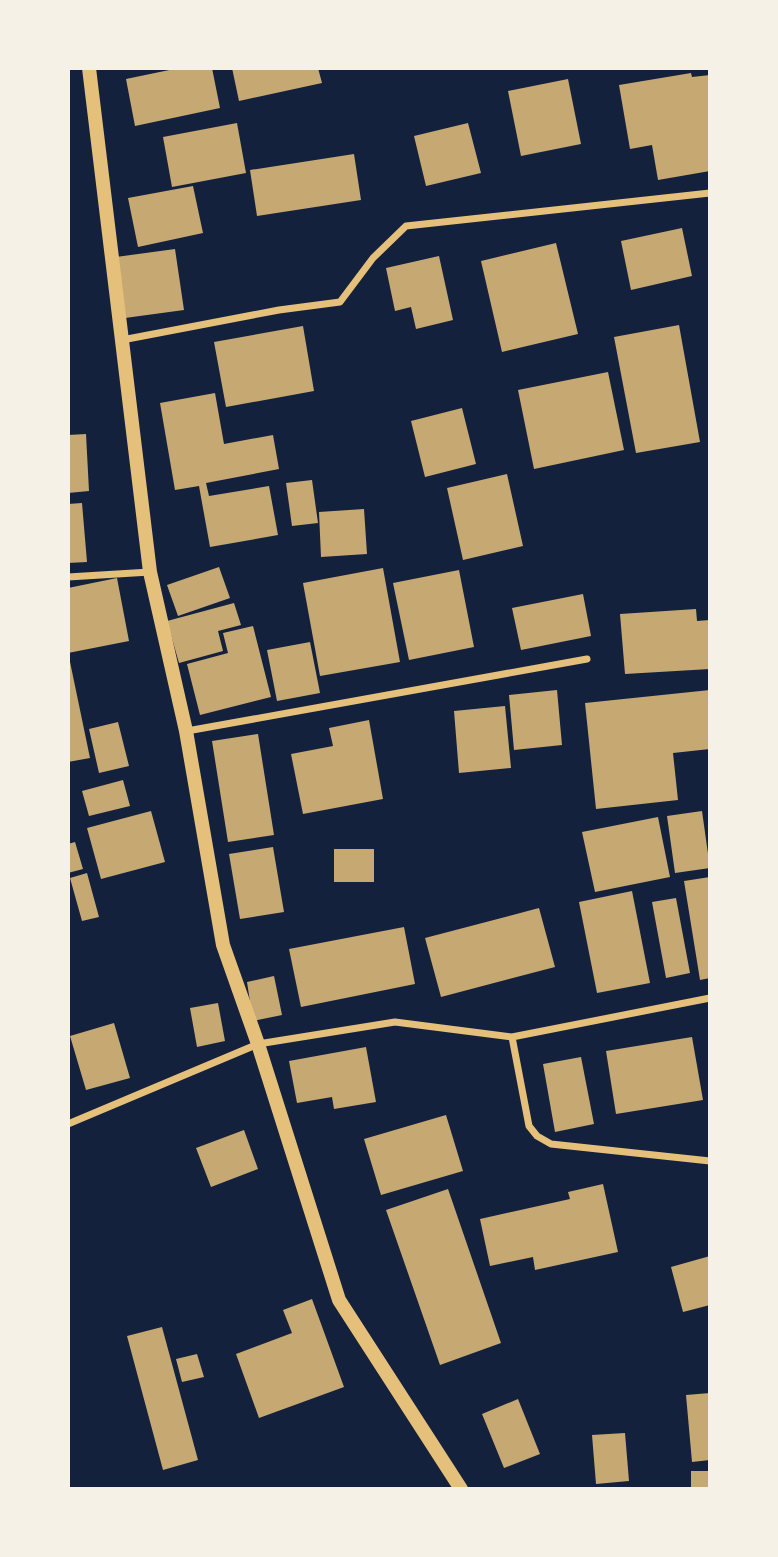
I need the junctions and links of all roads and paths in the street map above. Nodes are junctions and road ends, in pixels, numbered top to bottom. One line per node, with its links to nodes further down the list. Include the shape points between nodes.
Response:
1 (89, 68): 3 (main road)
2 (710, 193): 3 (street, via 406,226 373,258 340,302)
3 (122, 340): 4 (main road)
4 (150, 572): 5 (street); 7 (main road)
5 (68, 577)
6 (587, 659): 7 (street)
7 (186, 731): 10 (main road, via 223,945)
8 (710, 998): 9 (street)
9 (512, 1037): 10 (street, via 395,1022); 12 (street, via 529,1126 537,1136 551,1144)
10 (258, 1044): 11 (street); 13 (main road, via 340,1300)
11 (68, 1124)
12 (710, 1161)
13 (461, 1489)

